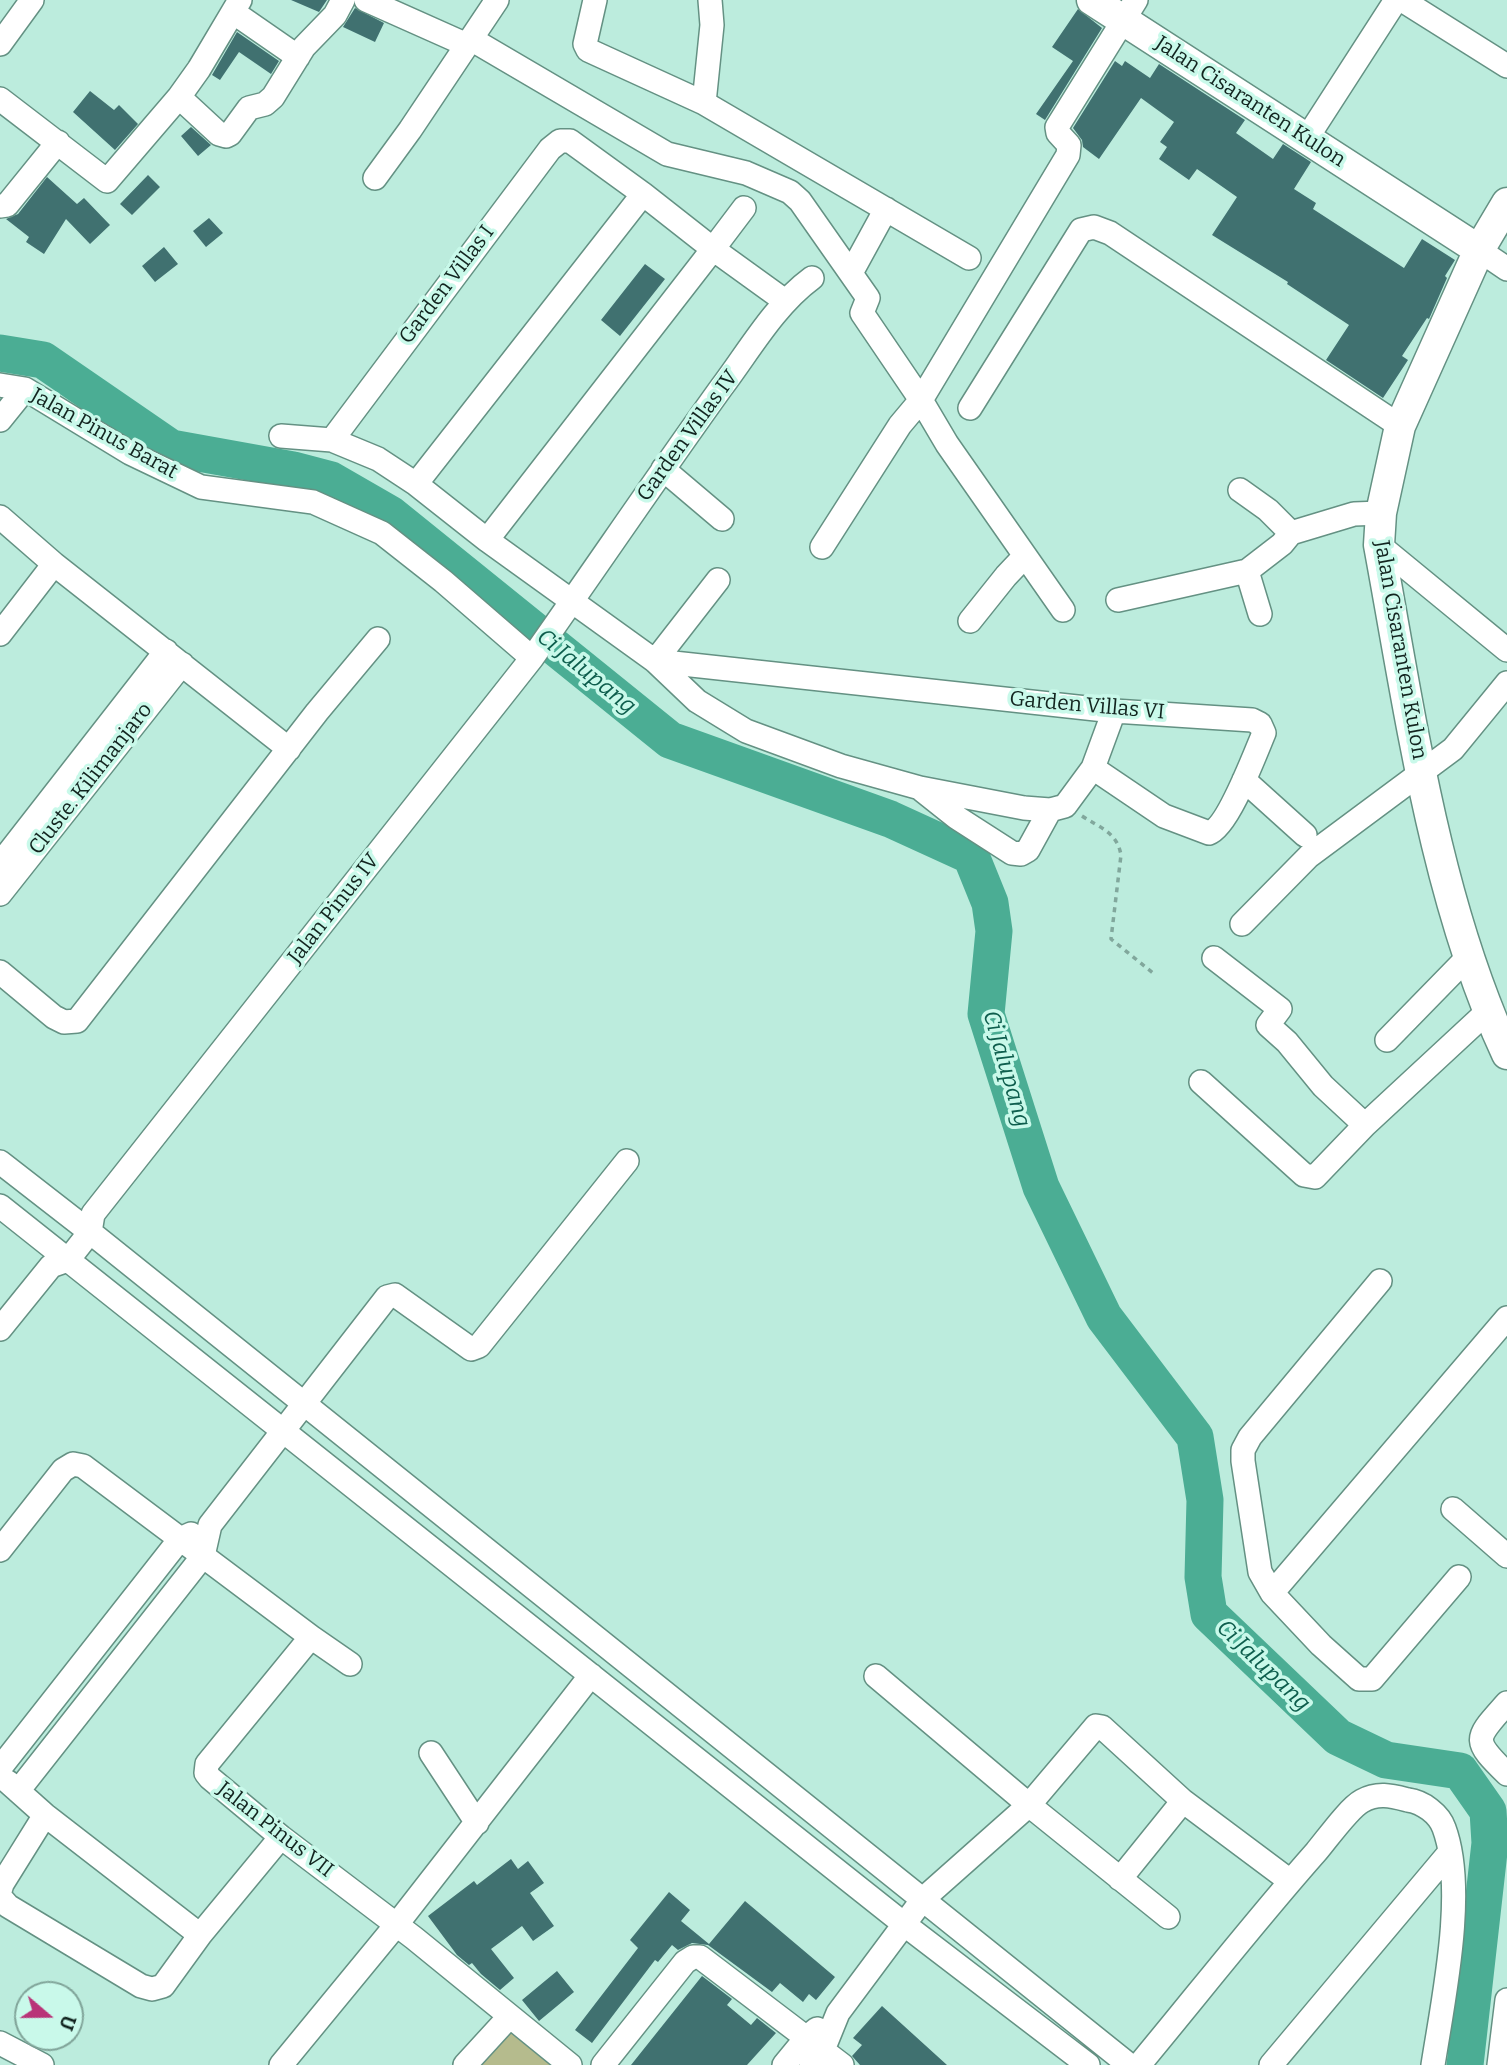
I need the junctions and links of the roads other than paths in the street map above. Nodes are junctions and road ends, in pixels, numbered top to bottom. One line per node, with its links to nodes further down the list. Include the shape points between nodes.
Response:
1 (32, 0): 13 (street)
2 (343, 0): 14 (street)
3 (366, 0): 12 (street)
4 (497, 0): 12 (street)
5 (595, 0): 18 (street, via 585,44 588,50)
6 (710, 0): 18 (street)
7 (1092, 0): 11 (main road, Jalan Cisaranten Kulon)
8 (1396, 0): 19 (street)
9 (1402, 0): 15 (street)
10 (236, 6): 14 (street); 16 (street)
11 (1129, 11): 19 (main road, Jalan Cisaranten Kulon); 36 (street, via 1057,127 1069,145 1068,155)
12 (469, 42): 21 (street); 31 (street, via 667,154 746,173 790,192)
13 (0, 44)
14 (298, 57): 16 (street, via 273,97 248,108 226,136)
15 (1507, 66)
16 (178, 97): 20 (street, via 107,181)
17 (0, 99): 20 (street)
18 (704, 103): 26 (street)
19 (1307, 138): 28 (main road, Jalan Cisaranten Kulon)
20 (58, 142): 24 (street, via 7,205)
21 (375, 178)
22 (643, 194): 27 (street); 41 (street, Garden Villas I, via 570,141 560,141); 43 (street)
23 (1507, 203): 28 (main road)
24 (0, 206)
25 (744, 208): 27 (street)
26 (886, 209): 29 (street); 31 (street)
27 (713, 249): 33 (street); 49 (street)
28 (1479, 250): 30 (street); 39 (main road, Jalan Cisaranten Kulon)
29 (968, 258)
30 (1507, 269)
31 (851, 273): 36 (street, via 868,298 862,313)
32 (812, 278): 33 (street, Garden Villas IV)
33 (785, 301): 42 (street, Garden Villas IV)
34 (0, 385): 35 (street, Jalan Pinus Barat)
35 (25, 389): 38 (street); 64 (street, Jalan Pinus Barat, via 130,453 201,487 313,502 382,533)
36 (922, 400): 51 (street, via 900,425); 52 (street)
37 (970, 408): 39 (street, via 1082,230 1094,227 1110,233)
38 (0, 420)
39 (1400, 426): 45 (main road, Jalan Cisaranten Kulon)
40 (281, 436): 41 (street)
41 (332, 440): 43 (street, via 378,460)
42 (663, 469): 47 (street); 57 (street, Garden Villas IV)
43 (416, 484): 49 (street)
44 (1240, 489): 48 (street)
45 (1381, 513): 48 (street, via 1354,514); 50 (main road, Jalan Cisaranten Kulon)
46 (0, 517): 53 (street)
47 (722, 519)
48 (1291, 533): 54 (street)
49 (487, 540): 57 (street)
50 (1379, 545): 63 (street); 71 (main road, Jalan Cisaranten Kulon)
51 (822, 547)
52 (1024, 557): 58 (street); 60 (street)
53 (54, 564): 61 (street); 65 (street)
54 (1247, 571): 56 (street); 59 (street)
55 (718, 580): 66 (street)
56 (1118, 600)
57 (569, 607): 64 (street, Jalan Pinus IV); 66 (street)
58 (1063, 610)
59 (1260, 614)
60 (970, 621)
61 (0, 634)
62 (378, 639): 69 (street)
63 (1507, 650)
64 (535, 654): 89 (street, Jalan Pinus IV)
65 (174, 657): 69 (street); 76 (street, Cluste. Kilimanjaro); 77 (street, Cluste. Kilimanjaro)
66 (654, 661): 68 (street, Garden Villas VI); 73 (street, via 697,701 746,731 841,766)
67 (1507, 682): 71 (street, via 1453,749)
68 (1114, 710): 70 (street); 72 (street, Garden Villas VI, via 1260,724 1264,733)
69 (289, 749): 81 (street, via 77,1021 54,1017)
70 (1093, 768): 72 (street, Garden Villas VI, via 1164,816 1209,833 1221,825); 74 (street)
71 (1422, 774): 78 (street, via 1309,856); 79 (main road, Jalan Cisaranten Kulon)
72 (1244, 780): 75 (street)
73 (920, 788): 74 (street, via 1024,808); 74 (street, via 1012,853 1028,850)
74 (1058, 808)
75 (1305, 835)
76 (0, 864)
77 (0, 894)
78 (1242, 924)
79 (1469, 956): 82 (main road, Jalan Cisaranten Kulon); 83 (street)
80 (1214, 958): 85 (street, via 1280,1009 1268,1025)
81 (0, 972)
82 (1500, 1030): 85 (street)
83 (1387, 1040)
84 (1201, 1082): 85 (street, via 1309,1177 1315,1177)
85 (1364, 1125)
86 (0, 1161): 89 (street)
87 (627, 1161): 94 (street, via 479,1346 471,1349 391,1295)
88 (0, 1206): 90 (street)
89 (86, 1221): 90 (street, Jalan Pinus IV); 94 (street)
90 (57, 1257): 93 (street, Jalan Pinus IV); 95 (street)
91 (1380, 1280): 103 (street, via 1243,1450 1261,1572)
92 (1507, 1318): 103 (street)
93 (0, 1329)
94 (306, 1404): 95 (street); 105 (street)
95 (283, 1431): 97 (street); 108 (street)
96 (1453, 1509): 101 (street)
97 (210, 1525): 98 (street); 100 (street)
98 (180, 1539): 99 (street, via 83,1466 73,1464 63,1470); 100 (street); 112 (street)
99 (0, 1550)
100 (203, 1556): 104 (street); 115 (street)
101 (1507, 1556)
102 (1459, 1577): 103 (street, via 1372,1679 1365,1680 1321,1645)
103 (1272, 1593)
104 (311, 1637): 107 (street); 120 (street, Jalan Pinus VII, via 207,1764 210,1778)
105 (598, 1639): 106 (street); 108 (street)
106 (625, 1659): 108 (street); 126 (street)
107 (349, 1664)
108 (591, 1676): 119 (street); 129 (street)
109 (876, 1676): 117 (street)
110 (1507, 1703): 113 (street, via 1482,1731 1480,1743)
111 (432, 1753): 119 (street)
112 (0, 1768)
113 (1505, 1769)
114 (0, 1776): 115 (street)
115 (18, 1791): 118 (street)
116 (1183, 1801): 117 (street, via 1096,1726); 122 (street); 123 (street)
117 (1029, 1805): 122 (street); 126 (street)
118 (45, 1815): 124 (street); 130 (street)
119 (477, 1823): 128 (street)
120 (281, 1837): 128 (street, Jalan Pinus VII); 130 (street)
121 (1450, 1852): 123 (street, via 1436,1813 1413,1801 1378,1794 1360,1802); 146 (street); 147 (street, via 1454,1894)
122 (1119, 1879): 127 (street)
123 (1290, 1881): 145 (street)
124 (0, 1891)
125 (0, 1897): 130 (street, via 8,1906 152,1989 163,1986)
126 (923, 1899): 129 (street); 144 (street)
127 (1168, 1917)
128 (397, 1924): 132 (street, Jalan Pinus VII); 137 (street)
129 (903, 1924): 135 (street); 143 (street)
130 (200, 1936)
131 (1507, 2000): 133 (street)
132 (509, 2017): 138 (street); 139 (street, Jalan Pinus VII)
133 (1505, 2026): 148 (street)
134 (0, 2043): 136 (street)
135 (813, 2050): 140 (street, via 700,1957 692,1957); 141 (street); 142 (street)
136 (42, 2065)
137 (281, 2065)
138 (465, 2065)
139 (570, 2065)
140 (603, 2065)
141 (784, 2065)
142 (842, 2065)
143 (1088, 2065)
144 (1129, 2065)
145 (1139, 2065)
146 (1271, 2065)
147 (1433, 2065)
148 (1499, 2065)

